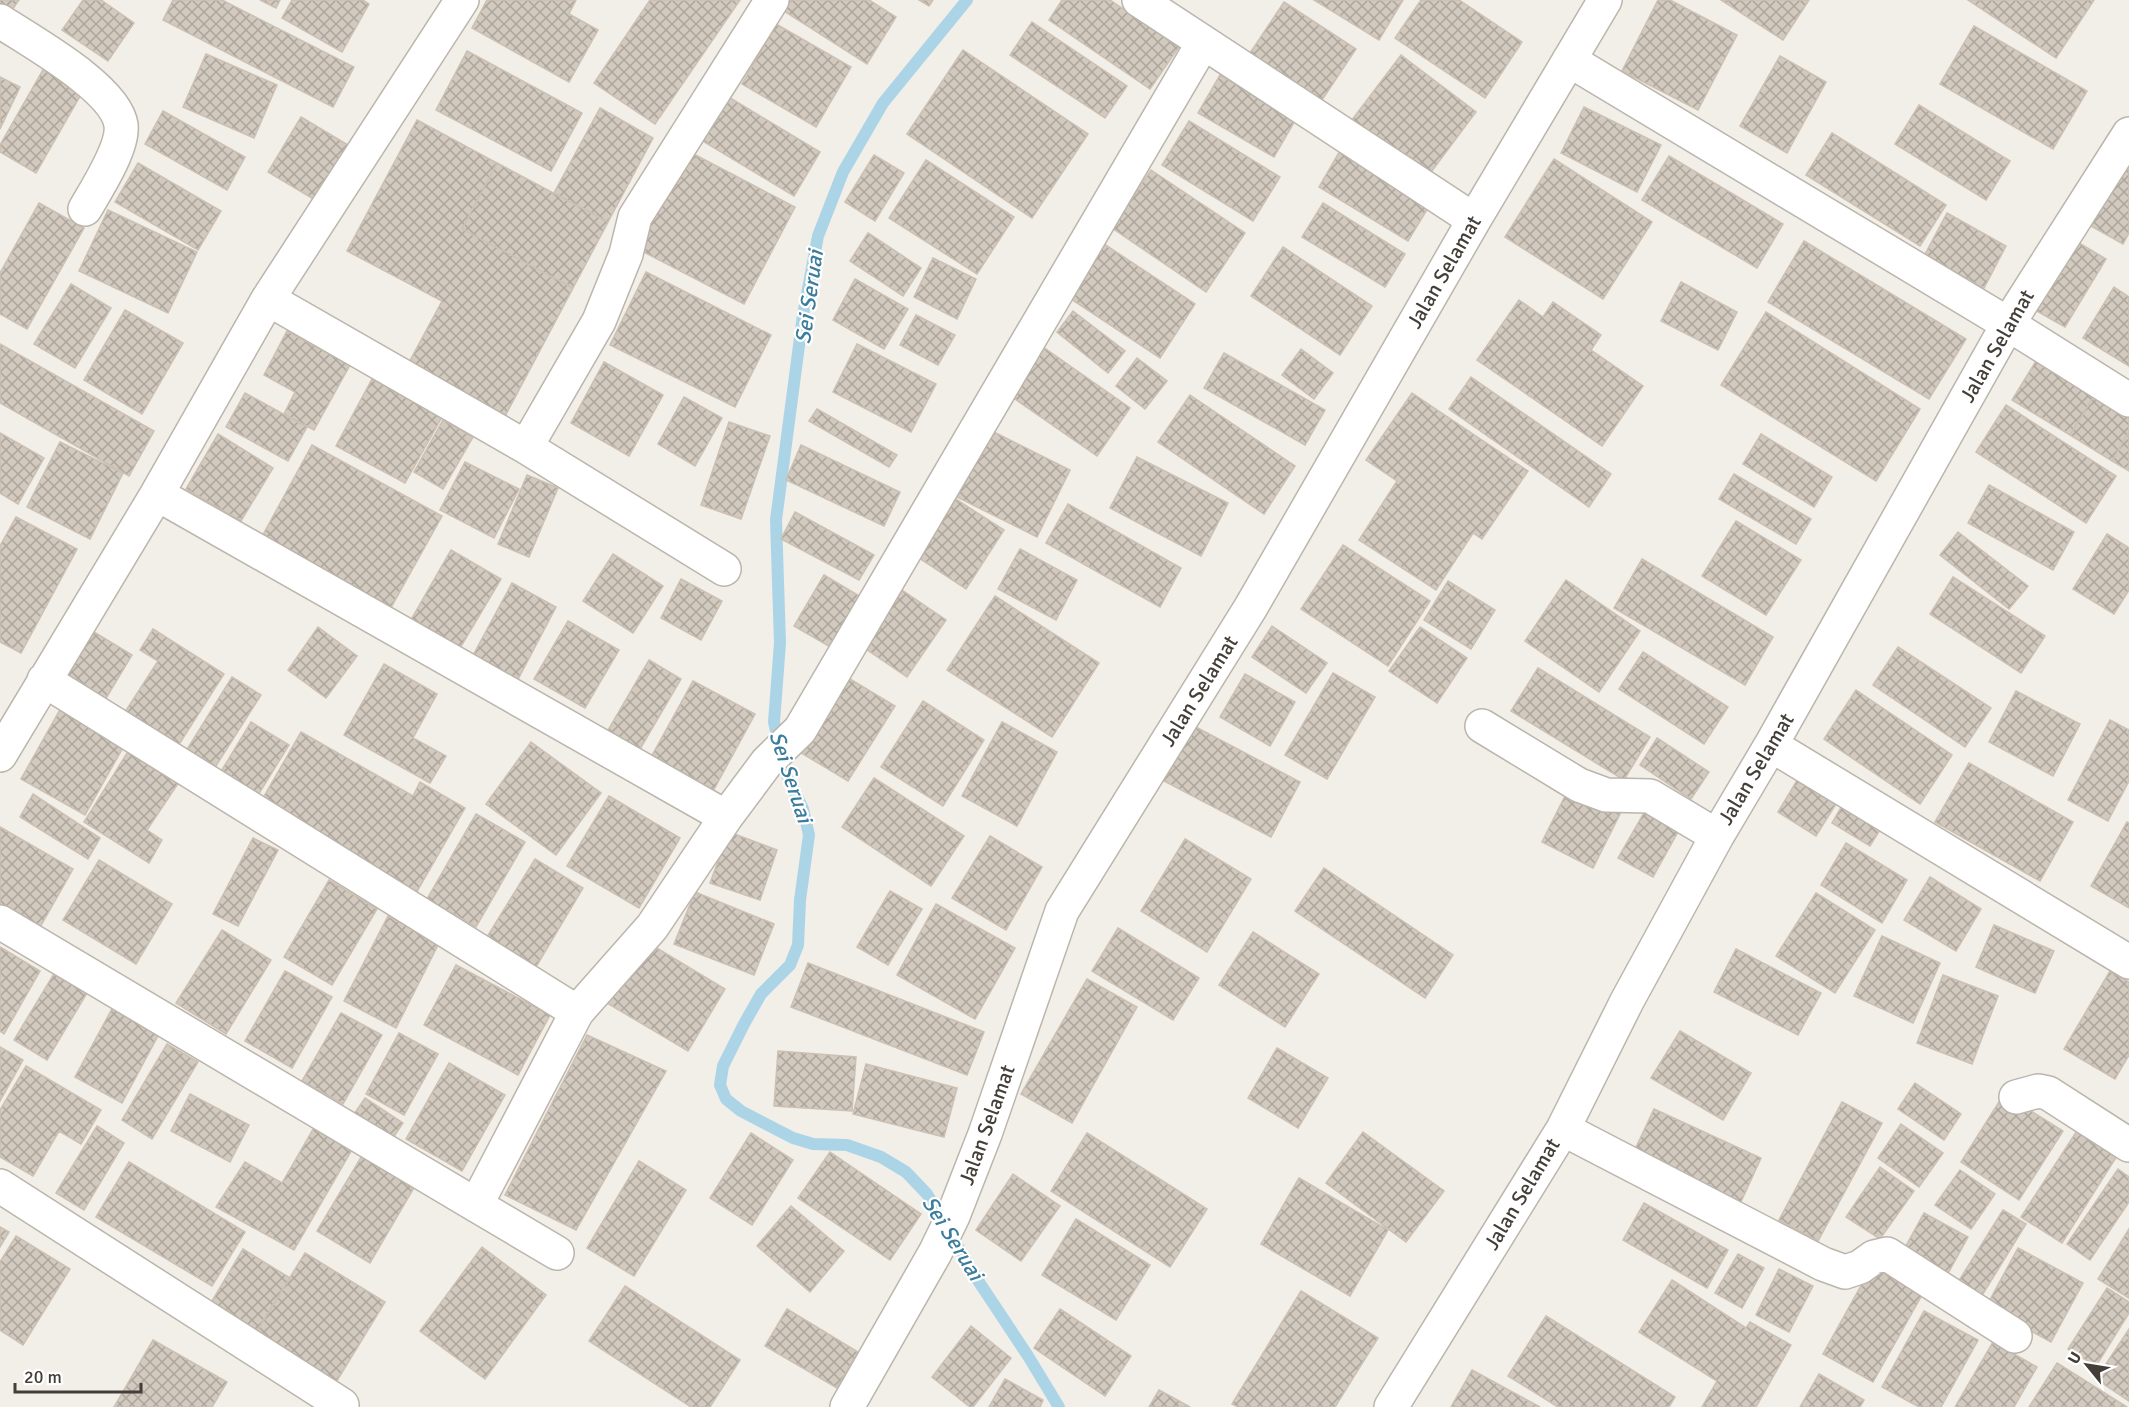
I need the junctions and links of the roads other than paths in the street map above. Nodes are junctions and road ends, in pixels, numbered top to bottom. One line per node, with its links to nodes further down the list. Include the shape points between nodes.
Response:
1 (462, 0): 11 (street)
2 (772, 0): 14 (street, via 635,217 626,254 599,321)
3 (1139, 0): 6 (street)
4 (1605, 0): 7 (street, Jalan Selamat)
5 (0, 21): 9 (street, via 82,75 110,102 121,125 116,154)
6 (1203, 43): 10 (street); 21 (street, via 800,730 767,762)
7 (1569, 60): 10 (street, Jalan Selamat); 12 (street)
8 (2129, 134): 12 (street, Jalan Selamat)
9 (85, 209)
10 (1474, 220): 34 (street, Jalan Selamat, via 1251,607 1062,911 953,1216)
11 (268, 300): 14 (street); 15 (street)
12 (2008, 324): 13 (street); 19 (street, Jalan Selamat)
13 (2129, 400)
14 (526, 447): 16 (street)
15 (157, 494): 17 (street); 21 (street)
16 (724, 569)
17 (44, 680): 20 (street); 25 (street)
18 (1482, 726): 22 (street, via 1579,785 1606,795 1650,796)
19 (1771, 745): 22 (street, Jalan Selamat); 24 (street)
20 (0, 755)
21 (726, 817): 25 (street, via 652,927)
22 (1716, 836): 27 (street, Jalan Selamat)
23 (0, 922): 30 (street)
24 (2129, 962)
25 (577, 1012): 30 (street)
26 (2016, 1098): 28 (street, via 2038,1091 2048,1093)
27 (1563, 1129): 32 (street, via 1823,1264 1845,1272 1887,1254); 35 (street, Jalan Selamat)
28 (2129, 1145)
29 (0, 1186): 33 (street)
30 (476, 1205): 31 (street)
31 (557, 1253)
32 (2015, 1336)
33 (342, 1405)
34 (847, 1407)
35 (1391, 1407)

